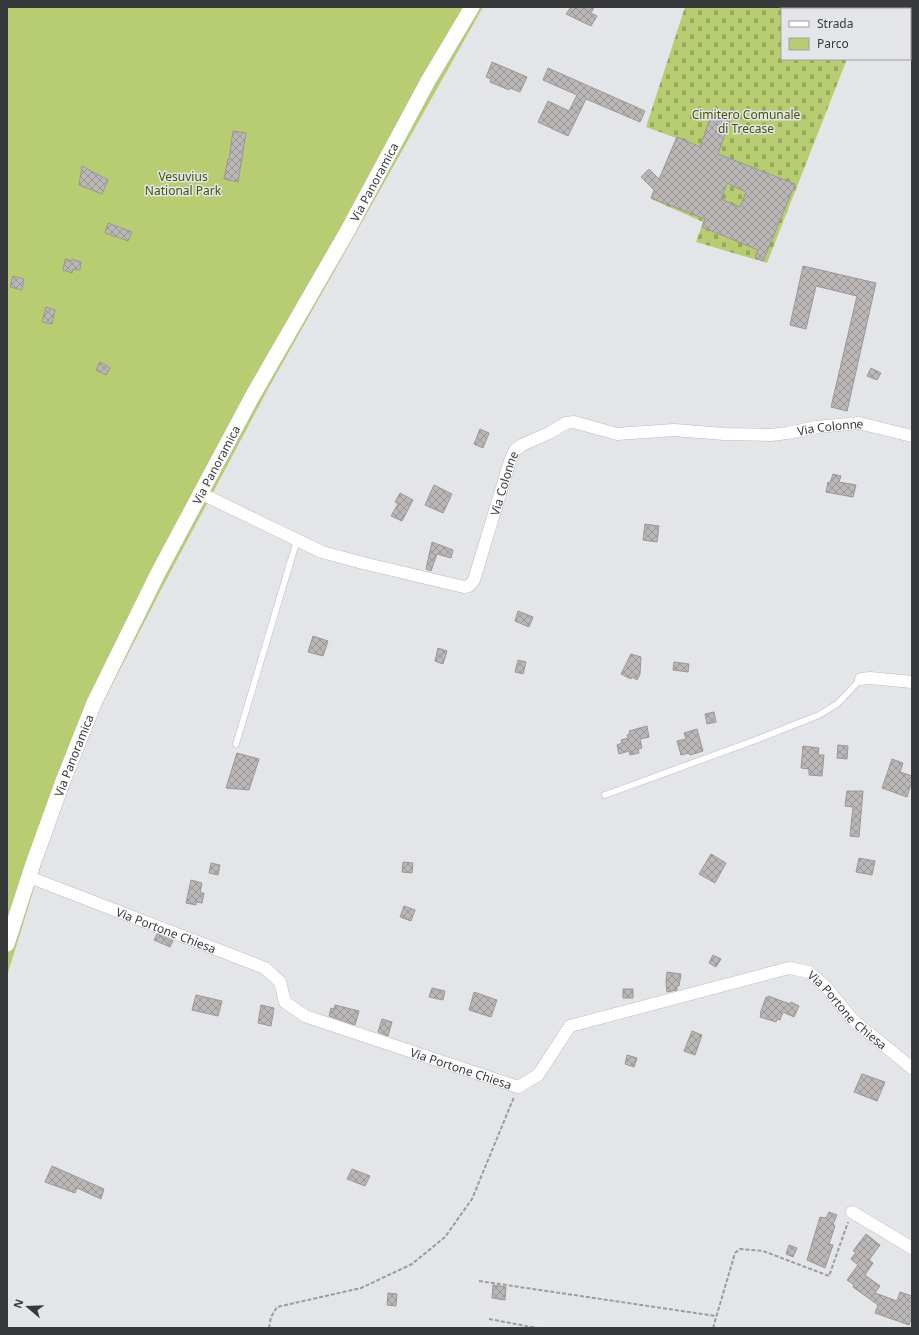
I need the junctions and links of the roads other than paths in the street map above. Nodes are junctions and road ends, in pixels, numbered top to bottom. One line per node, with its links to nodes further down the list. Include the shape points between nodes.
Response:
1 (472, 7): 3 (street, Via Panoramica)
2 (912, 436): 4 (street, Via Colonne, via 859,423 771,435 674,430 617,434 574,422 566,423 515,450 470,586 464,587 363,563 322,552)
3 (200, 493): 4 (street, Via Colonne); 9 (street, Via Panoramica, via 94,703 62,781)
4 (297, 540): 7 (lane)
5 (861, 679): 6 (street); 8 (lane, via 837,704 819,716)
6 (912, 682)
7 (236, 744)
8 (605, 795)
9 (29, 877): 10 (street, Via Panoramica); 11 (street, Via Portone Chiesa, via 265,968 280,982 285,1002 305,1016 518,1087 538,1076 570,1026 789,968 809,972 826,987 853,1020)
10 (7, 944)
11 (912, 1068)
12 (852, 1212): 13 (street)
13 (912, 1248)

